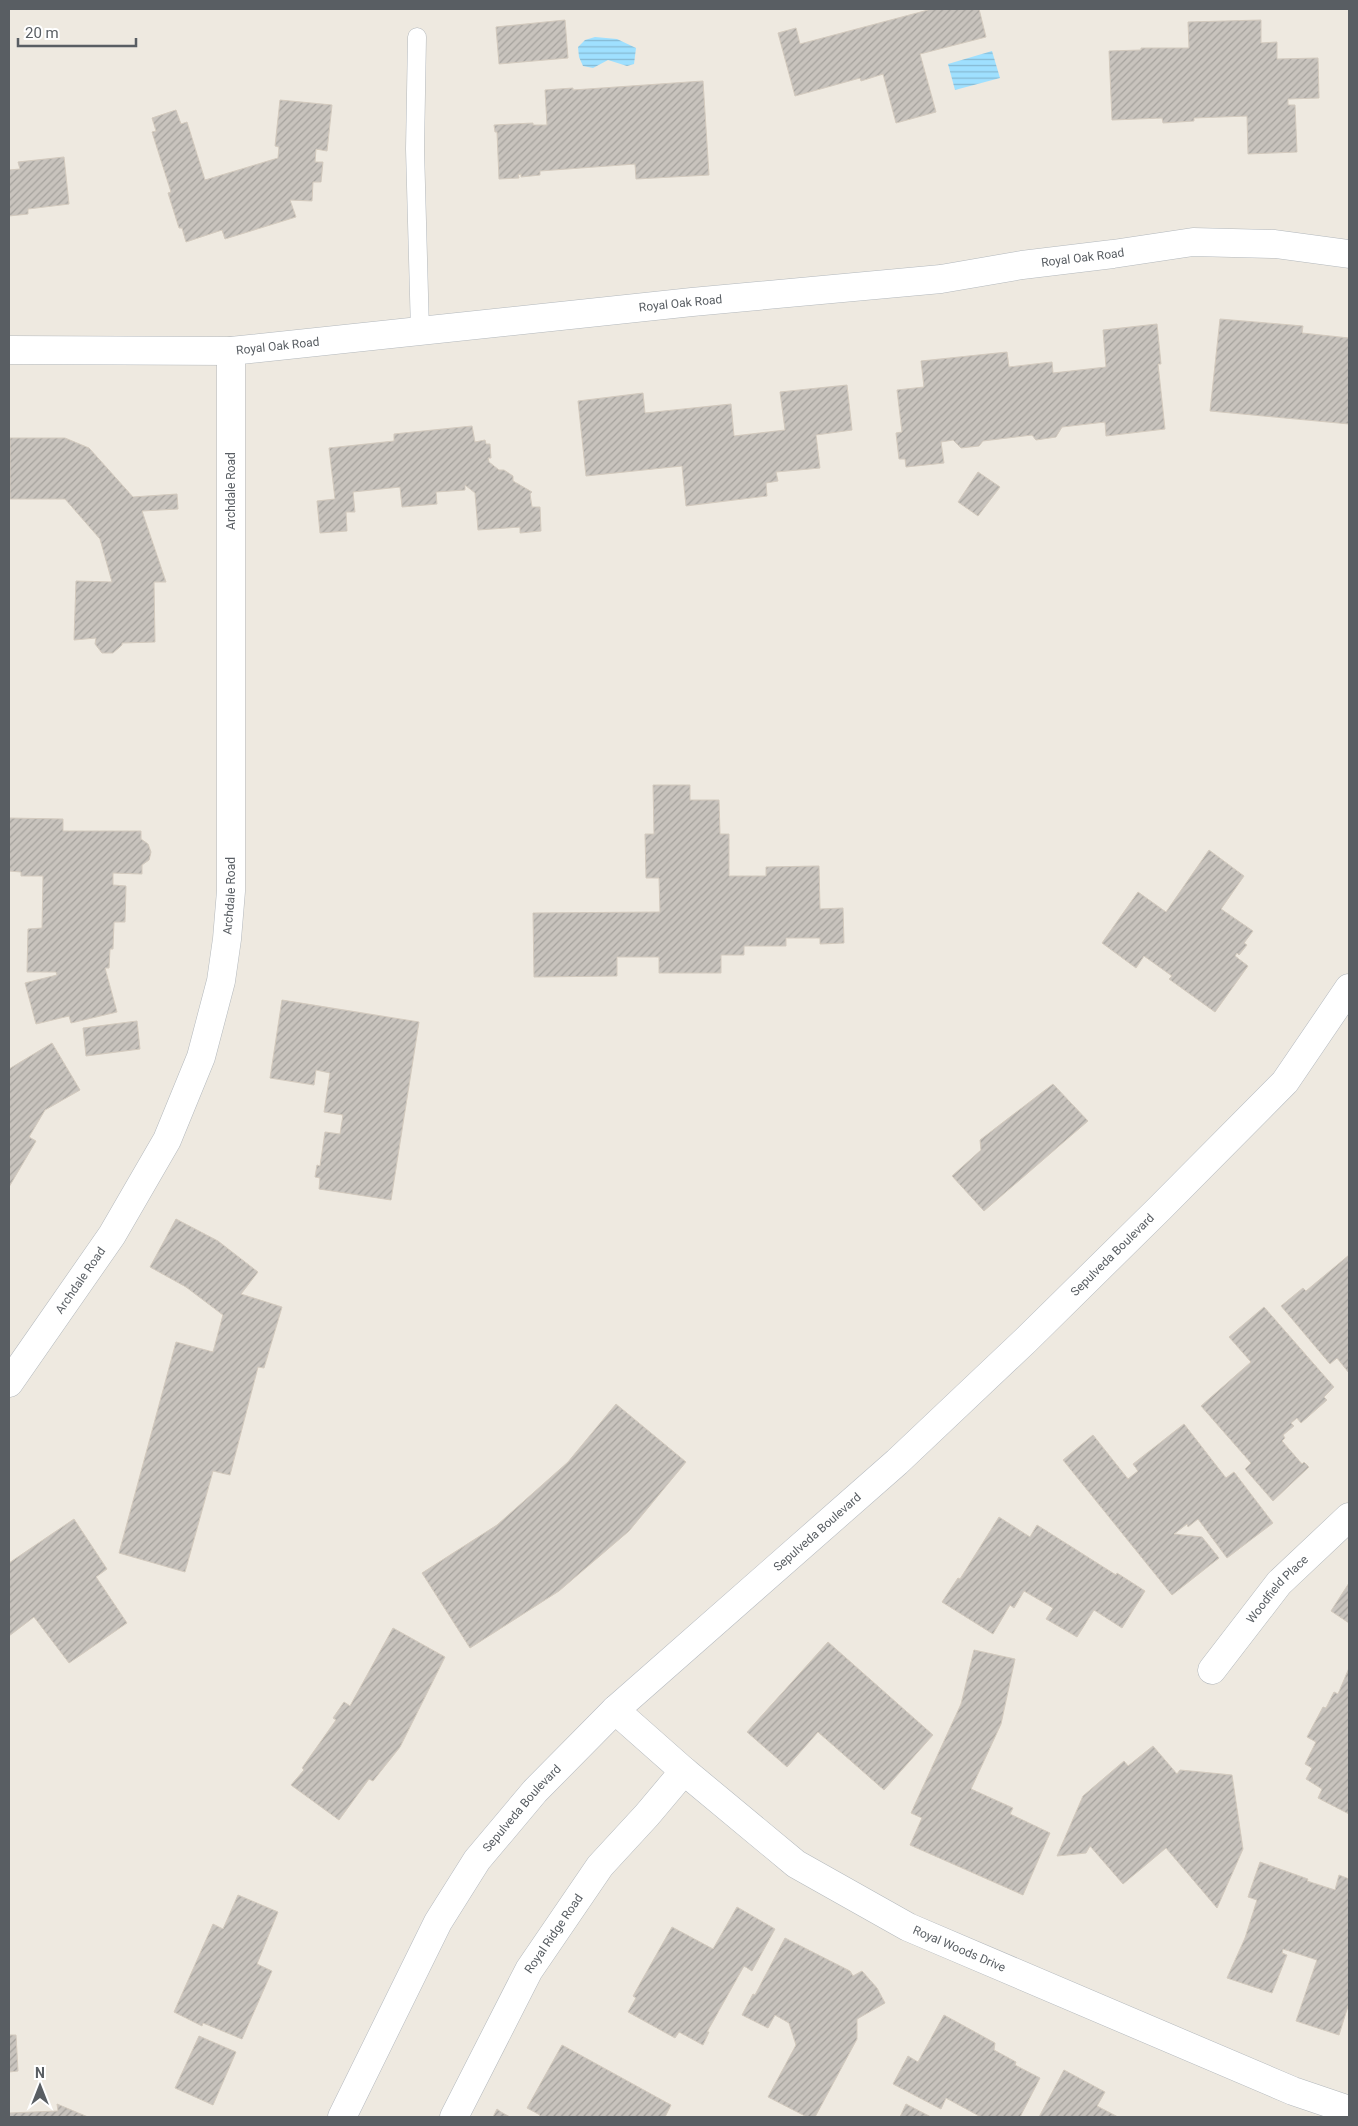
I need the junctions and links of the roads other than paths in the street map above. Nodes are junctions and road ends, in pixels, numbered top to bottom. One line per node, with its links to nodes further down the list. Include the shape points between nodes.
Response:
1 (417, 36): 3 (lane, via 415,149)
2 (1349, 254): 3 (street, Royal Oak Road, via 1275,244 1193,242 941,279)
3 (420, 331): 5 (street, Royal Oak Road)
4 (9, 350): 5 (street, Royal Oak Road)
5 (231, 351): 7 (street, Archdale Road, via 231,891 221,981 201,1057 167,1140 112,1235)
6 (1349, 988): 10 (street, Sepulveda Boulevard, via 1285,1082 1026,1340 897,1462)
7 (9, 1383)
8 (1349, 1517): 9 (street, Woodfield Place, via 1279,1583)
9 (1212, 1670)
10 (615, 1710): 11 (street, Royal Woods Drive); 13 (street, Sepulveda Boulevard, via 535,1791 477,1860 438,1922)
11 (684, 1771): 12 (street, Royal Woods Drive, via 796,1864 908,1927 1293,2091); 14 (street, Royal Ridge Road, via 600,1866 529,1970)
12 (1349, 2110)
13 (342, 2117)
14 (454, 2117)

